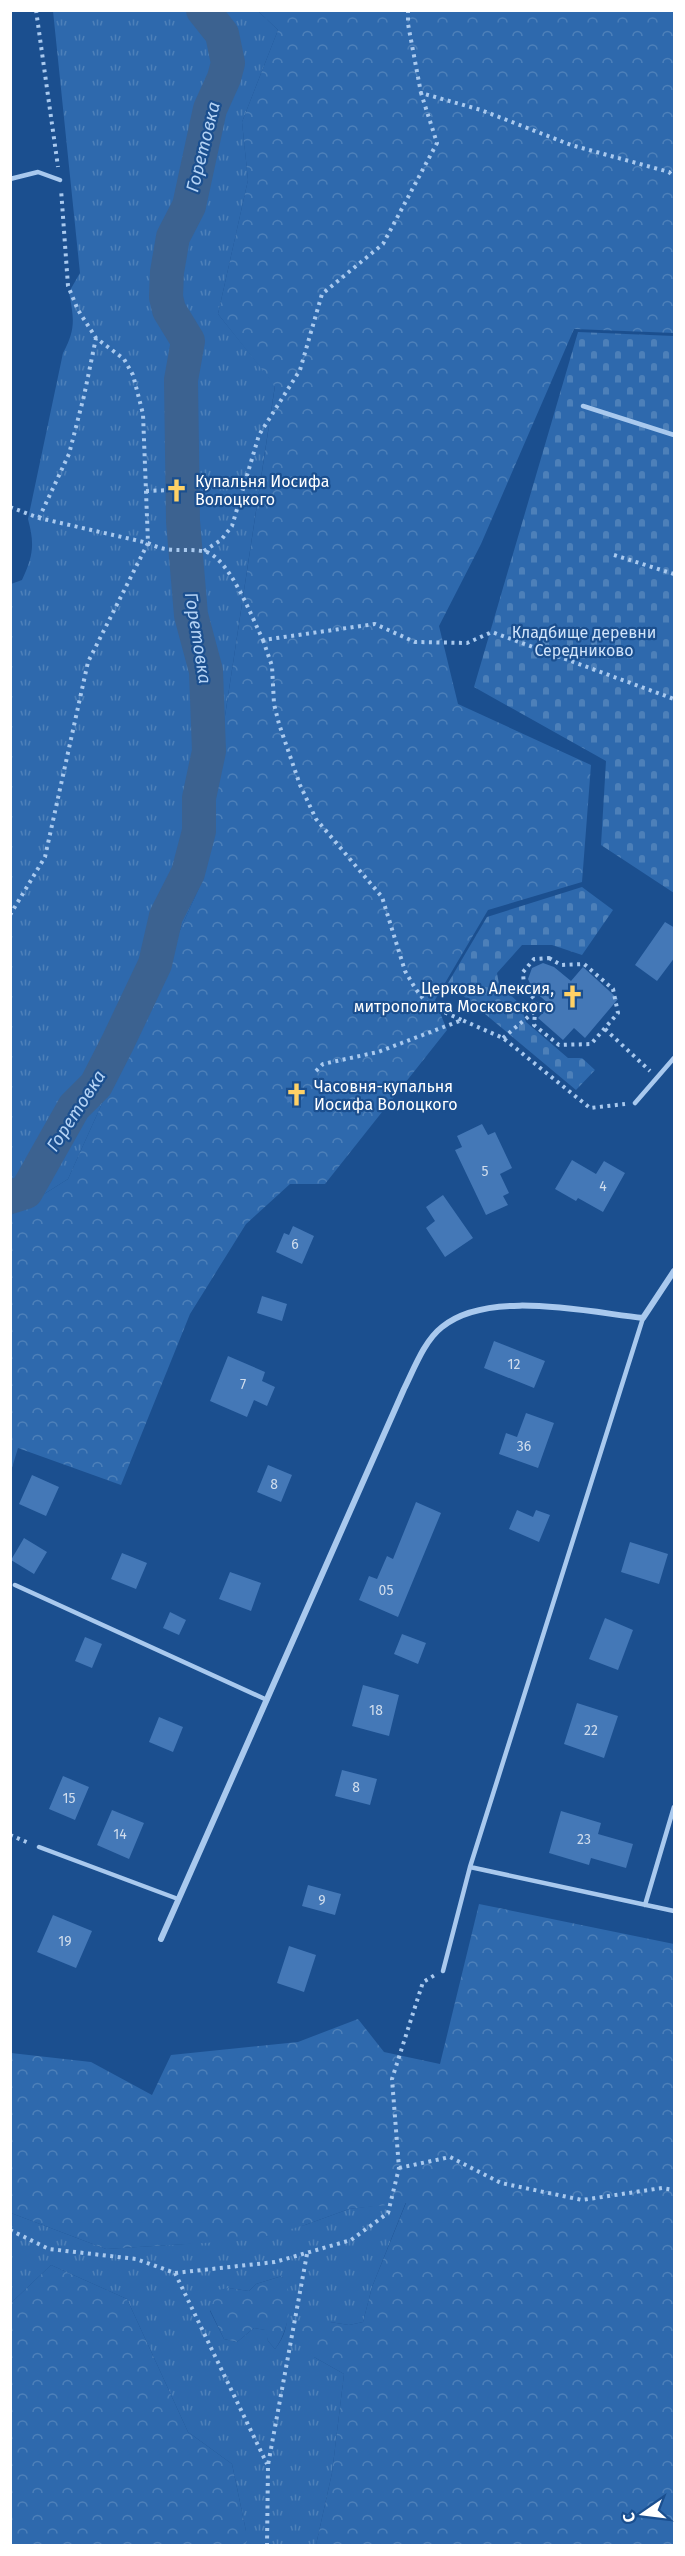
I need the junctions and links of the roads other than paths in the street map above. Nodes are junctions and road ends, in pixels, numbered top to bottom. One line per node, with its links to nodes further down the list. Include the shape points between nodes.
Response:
1 (10, 179): 2 (lane, via 38,172)
2 (60, 180)
3 (583, 406): 4 (lane)
4 (675, 435)
5 (675, 1058): 6 (lane)
6 (635, 1103)
7 (675, 1271): 8 (street)
8 (643, 1318): 10 (street, via 516,1305 490,1306 467,1312 441,1327 426,1346 404,1389); 13 (lane)
9 (15, 1585): 10 (lane)
10 (267, 1700): 14 (street)
11 (675, 1807): 15 (lane)
12 (39, 1846): 14 (lane)
13 (470, 1867): 15 (lane); 18 (lane)
14 (178, 1899): 17 (street)
15 (645, 1905): 16 (lane)
16 (675, 1911)
17 (161, 1939)
18 (443, 1971)

